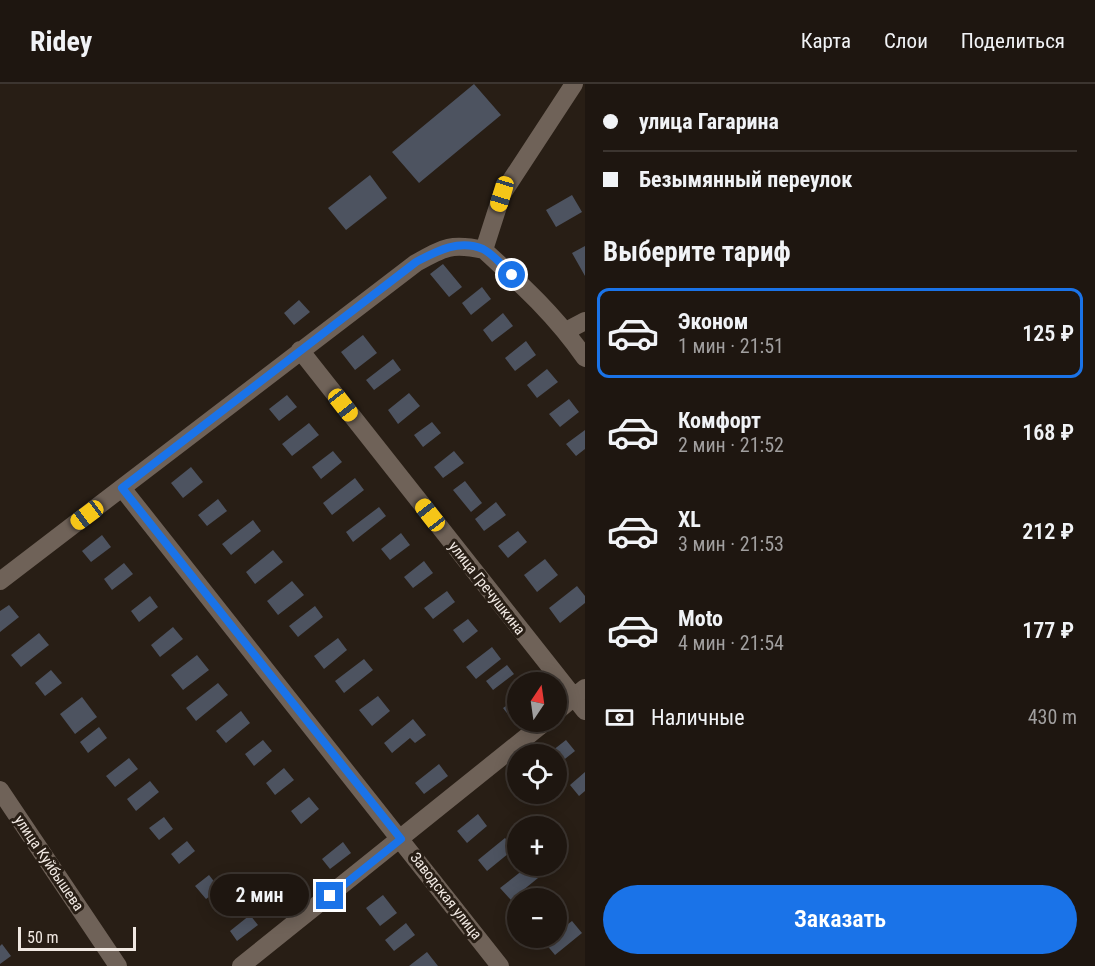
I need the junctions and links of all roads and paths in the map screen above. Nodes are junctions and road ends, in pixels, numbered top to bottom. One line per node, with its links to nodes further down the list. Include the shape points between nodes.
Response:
1 (574, 84): 2 (street, via 502,194)
2 (484, 250): 4 (street); 5 (street, via 443,248 416,262)
3 (585, 321): 4 (street)
4 (567, 331): 6 (street)
5 (300, 350): 7 (street); 9 (street, улица Гречушкина)
6 (585, 358)
7 (122, 488): 8 (street); 13 (street, Заводская улица)
8 (0, 581)
9 (581, 699): 10 (street)
10 (567, 706)
11 (533, 732): 13 (street)
12 (0, 790): 14 (street, улица Куйбышева)
13 (401, 839): 15 (street); 16 (street, Заводская улица)
14 (118, 966)
15 (241, 966)
16 (500, 966)

